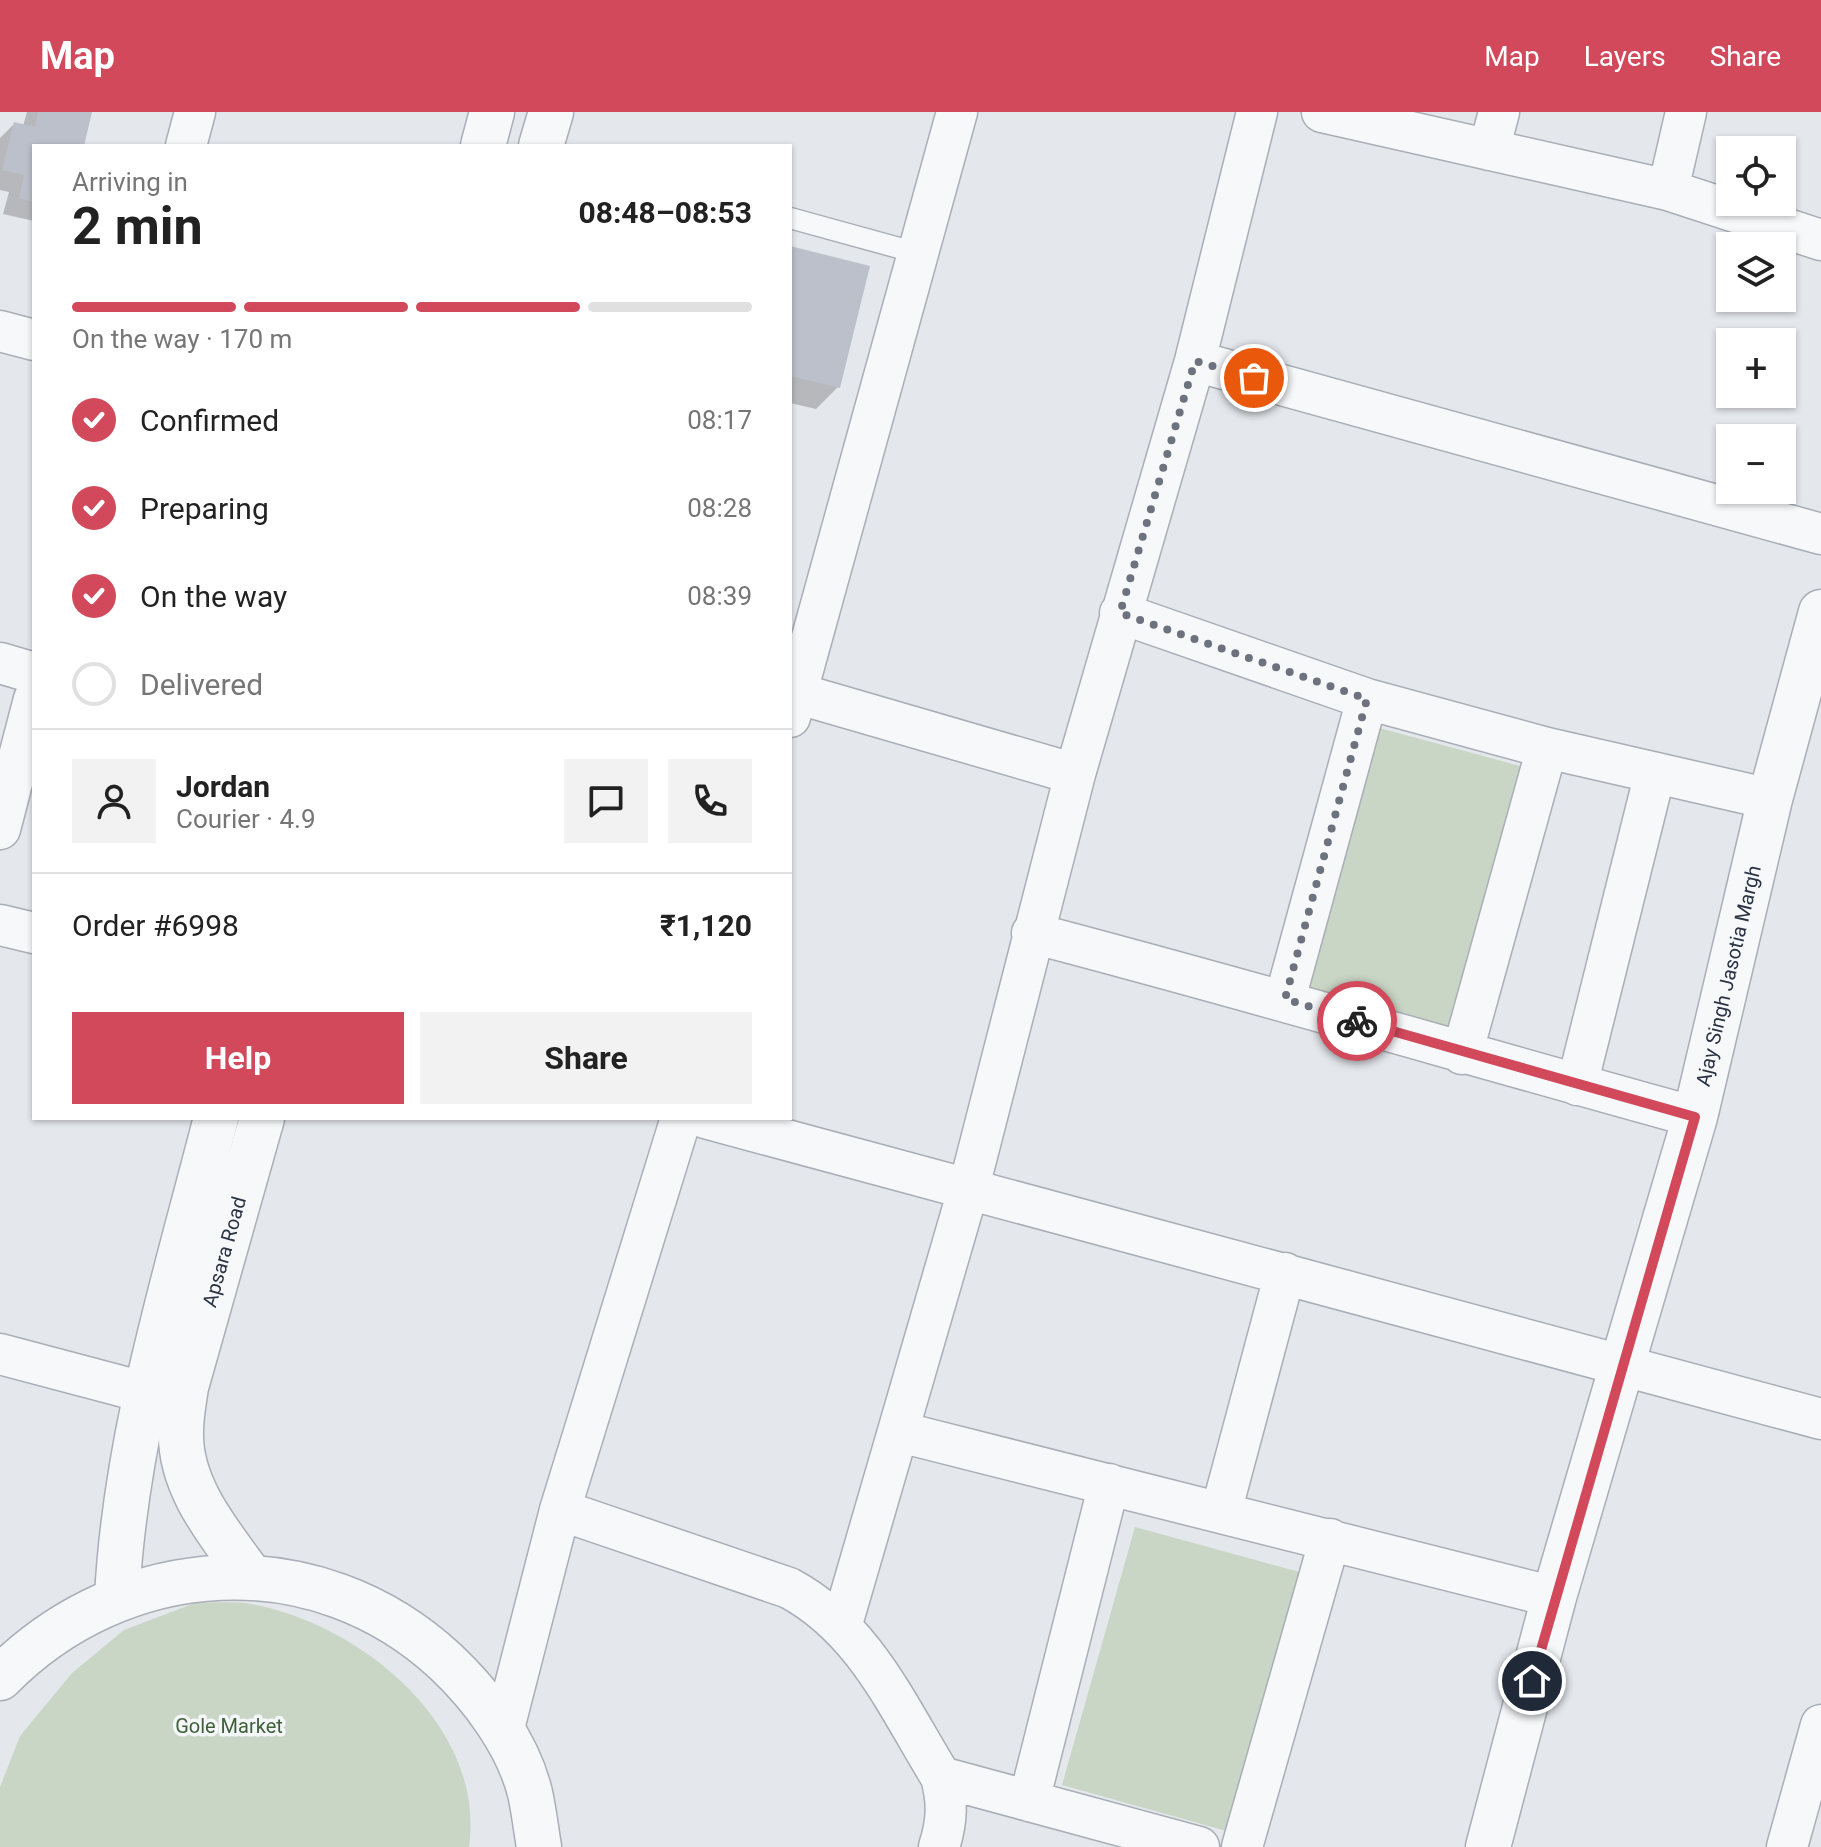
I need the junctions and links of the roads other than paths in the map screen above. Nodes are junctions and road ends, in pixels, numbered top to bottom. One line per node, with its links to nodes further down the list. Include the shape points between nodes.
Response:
1 (195, 112): 9 (street)
2 (492, 112): 10 (street)
3 (551, 112): 11 (street)
4 (957, 112): 16 (street)
5 (1257, 112): 19 (street)
6 (1322, 112): 12 (street)
7 (1499, 112): 12 (street)
8 (1686, 112): 13 (street)
9 (187, 144)
10 (484, 144)
11 (542, 144)
12 (1489, 150): 13 (street)
13 (1668, 190): 15 (street)
14 (792, 219): 16 (lane)
15 (1821, 240)
16 (917, 253): 26 (street)
17 (0, 331): 18 (street)
18 (32, 339)
19 (1195, 361): 20 (street); 22 (street)
20 (1821, 534)
21 (1821, 612): 31 (street, Ajay Singh Jasotia Margh)
22 (1120, 613): 25 (street); 30 (street)
23 (0, 663): 24 (street)
24 (32, 672)
25 (1367, 699): 28 (street); 36 (street)
26 (793, 705): 30 (street)
27 (32, 707): 32 (street)
28 (1547, 748): 29 (street); 37 (street)
29 (1655, 773): 31 (street); 38 (street)
30 (1075, 774): 35 (street)
31 (1770, 799): 39 (street, Ajay Singh Jasotia Margh)
32 (0, 829)
33 (0, 925): 34 (street)
34 (32, 933)
35 (1032, 933): 36 (street); 44 (street)
36 (1285, 999): 37 (street)
37 (1462, 1054): 38 (street)
38 (1577, 1085): 39 (street)
39 (1695, 1117): 47 (street, Ajay Singh Jasotia Margh)
40 (216, 1120): 48 (street, Apsara Road)
41 (261, 1120): 48 (street, Apsara Road)
42 (680, 1120): 52 (street)
43 (713, 1120): 44 (street)
44 (969, 1187): 45 (street); 50 (street)
45 (1285, 1273): 47 (street); 53 (street)
46 (0, 1354): 48 (street)
47 (1624, 1363): 49 (street); 56 (street, Ajay Singh Jasotia Margh)
48 (161, 1384): 55 (street, via 180,1432 186,1473); 57 (street, via 120,1539)
49 (1821, 1419)
50 (900, 1432): 51 (street); 58 (street)
51 (1109, 1484): 53 (street); 64 (street)
52 (560, 1510): 58 (street, via 789,1588); 61 (street)
53 (1221, 1512): 54 (street)
54 (1330, 1539): 56 (street); 69 (street)
55 (251, 1577): 57 (street, via 183,1580); 61 (street, via 311,1586 369,1607 422,1640 467,1682)
56 (1554, 1597): 70 (street, Ajay Singh Jasotia Margh)
57 (117, 1598): 59 (street, via 60,1628)
58 (842, 1624): 62 (street, via 861,1646)
59 (0, 1678)
60 (1821, 1725): 71 (street)
61 (503, 1732): 63 (street)
62 (941, 1777): 64 (street); 67 (street, via 947,1799)
63 (529, 1791): 65 (street); 66 (street)
64 (1029, 1801): 68 (street)
65 (539, 1847)
66 (555, 1847)
67 (939, 1847)
68 (1199, 1847)
69 (1242, 1847)
70 (1488, 1847)
71 (1787, 1847)

